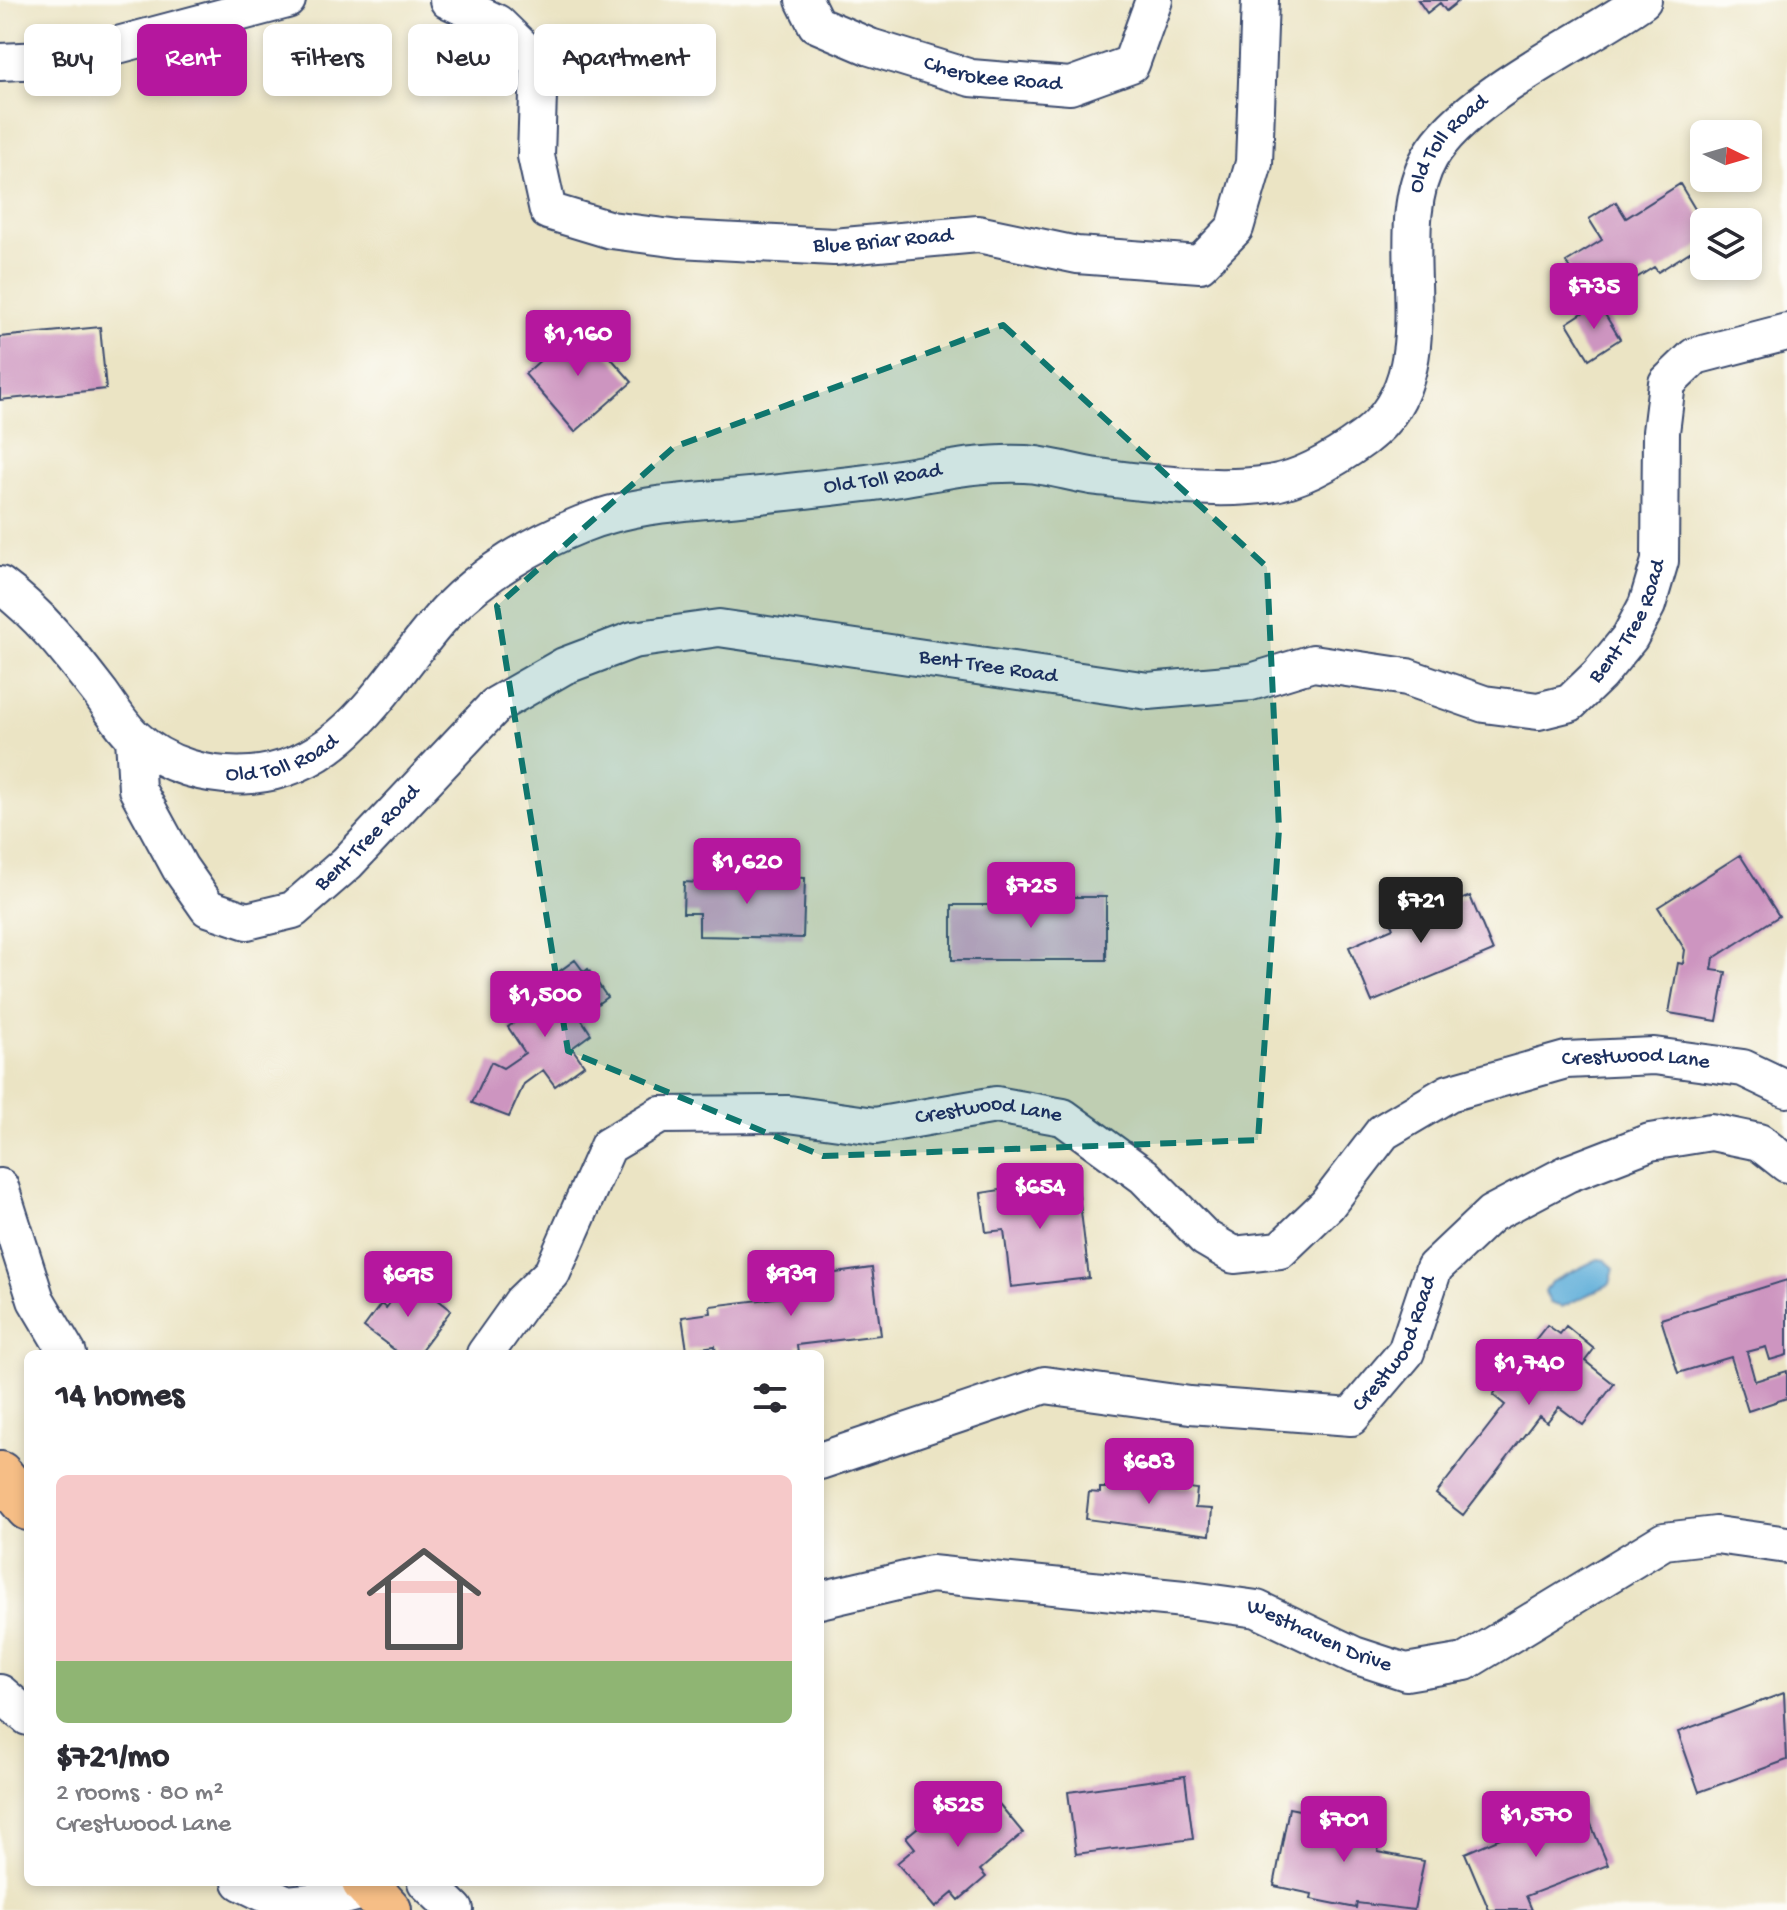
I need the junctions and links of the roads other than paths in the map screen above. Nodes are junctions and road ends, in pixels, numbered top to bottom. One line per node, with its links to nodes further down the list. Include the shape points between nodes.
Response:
1 (287, 0): 7 (street, via 65,59)
2 (448, 0): 5 (street, Blue Briar Road, via 497,23 539,64 536,156 548,211 611,230 679,239 834,247 978,234 1077,255 1200,264 1235,228 1254,163)
3 (804, 0): 4 (street, Cherokee Road, via 816,24 870,47 971,78 1070,86 1131,64)
4 (1154, 0)
5 (1260, 0)
6 (1643, 0): 10 (street, Old Toll Road, via 1514,82 1456,124 1439,143 1426,163 1414,214 1415,316 1407,374 1388,413 1370,434 1329,462 1271,484 1096,477 1024,464 647,505 582,524 506,563 452,606 360,722 313,759 253,775 192,772)
7 (0, 62)
8 (1787, 332): 10 (street, Bent Tree Road, via 1695,356 1667,383 1660,561 1647,605 1630,637 1599,675 1570,703 1538,711 1484,704 1407,677 1313,663 1251,682 1148,691 719,628 633,640 564,666 496,705 347,863 293,910 247,921 208,908 180,868 137,789)
9 (0, 585): 10 (street, Old Toll Road, via 27,604)
10 (134, 738)
11 (1787, 1089): 15 (street, Crestwood Lane, via 1743,1068 1654,1056 1566,1060 1449,1093 1383,1132 1327,1205 1280,1250 1234,1255 1205,1238 1144,1176 1063,1117 996,1105 875,1126 789,1114 660,1115 608,1146 552,1273 522,1302)
12 (1787, 1164): 16 (street, Crestwood Road, via 1759,1142 1711,1132 1650,1142 1567,1174 1491,1214 1434,1268 1406,1352 1351,1417 1190,1405 1045,1385)
13 (0, 1187): 14 (street, via 36,1300)
14 (66, 1350)
15 (488, 1350)
16 (824, 1460)
17 (0, 1474): 18 (main road)
18 (24, 1503)
19 (1787, 1545): 20 (street, Westhaven Drive, via 1716,1535 1664,1541 1465,1662 1406,1672 1354,1655 1257,1609 1184,1599 931,1574)
20 (824, 1599)
21 (0, 1693): 22 (street)
22 (24, 1714)
23 (249, 1886): 25 (street, via 287,1904)
24 (430, 1886): 26 (street)
25 (375, 1894)
26 (455, 1910)

